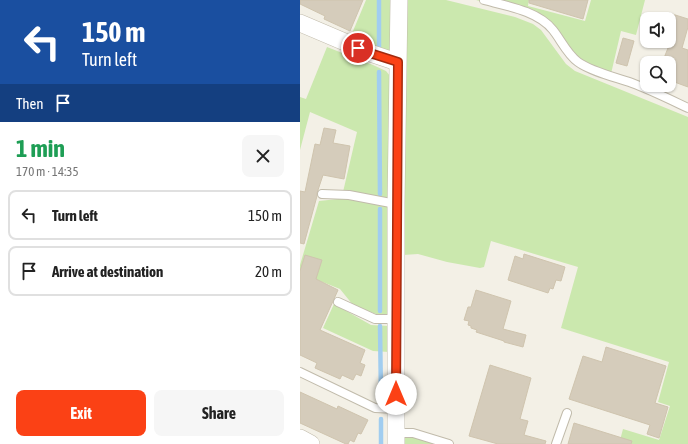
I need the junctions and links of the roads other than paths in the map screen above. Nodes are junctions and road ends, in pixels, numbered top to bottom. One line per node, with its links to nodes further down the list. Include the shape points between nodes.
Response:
1 (398, 0): 4 (street)
2 (484, 0): 5 (lane, via 535,15 553,30 577,62)
3 (300, 23): 4 (street)
4 (398, 62): 7 (street)
5 (688, 108)
6 (322, 194): 7 (lane, via 349,195)
7 (396, 204): 9 (street)
8 (338, 302): 9 (lane, via 375,319)
9 (396, 319): 11 (street)
10 (300, 372): 11 (lane, via 375,408)
11 (396, 409): 14 (street)
12 (567, 413): 17 (lane)
13 (300, 438): 15 (street)
14 (396, 438): 16 (lane, via 413,433)
15 (312, 444)
16 (449, 444)
17 (556, 444)

